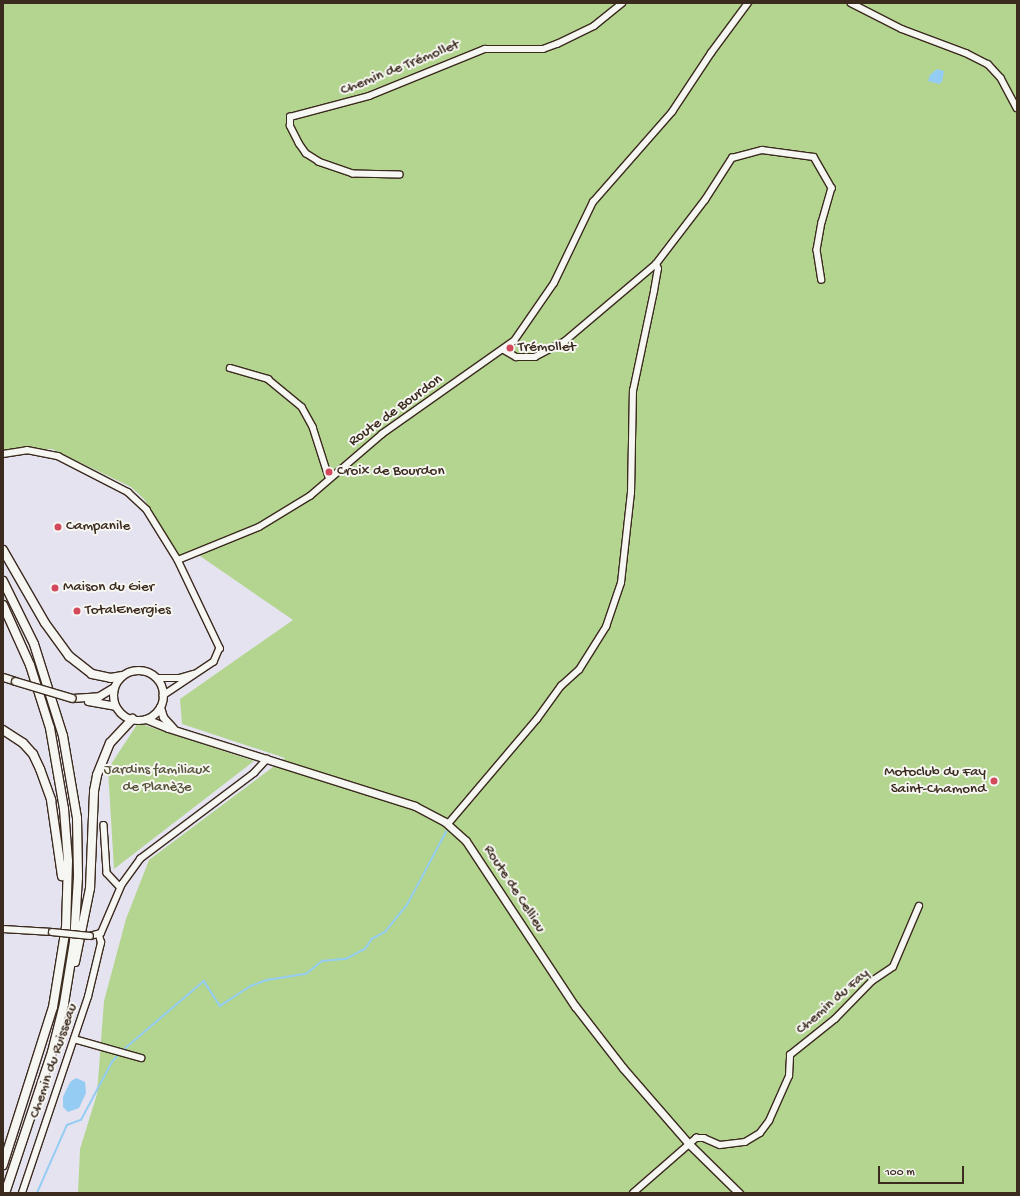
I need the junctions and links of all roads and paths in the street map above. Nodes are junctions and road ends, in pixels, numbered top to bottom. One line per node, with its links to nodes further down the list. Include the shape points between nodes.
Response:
1 (622, 3): 5 (street, Chemin de Trémollet, via 594,26 543,49 485,49 369,96 290,117 290,126 299,144 306,154 319,162 353,174)
2 (748, 3): 8 (street, Route de Bourdon, via 672,112 592,202 541,306)
3 (851, 3): 4 (street, via 902,29 988,64 1001,78)
4 (1017, 108)
5 (400, 175)
6 (656, 264): 7 (street, via 705,200 732,158 768,149 814,157 832,188 817,250); 8 (street, via 552,350 525,358 516,357); 30 (street, via 658,269 633,391 631,492 621,583 606,628 579,670 561,686 537,719)
7 (822, 280)
8 (504, 350): 11 (street, Route de Bourdon, via 419,407)
9 (230, 368): 11 (street, via 268,379 302,407 313,427)
10 (3, 454): 13 (street, via 26,450 58,456 128,492 144,506)
11 (329, 478): 13 (street, Route de Bourdon, via 310,496 259,527)
12 (3, 550): 17 (highway, via 45,623 69,656 92,674 111,678)
13 (177, 559): 16 (street, via 220,648 217,658)
14 (3, 581): 37 (highway, via 24,620 43,666 63,736 72,782 78,877)
15 (3, 605): 33 (highway, via 30,665 50,728 58,766 67,838)
16 (199, 671): 19 (street, via 180,678); 21 (street)
17 (121, 676): 19 (main road, via 139,669); 20 (main road)
18 (3, 677): 22 (main road, bridge)
19 (157, 678): 21 (main road)
20 (114, 687): 22 (main road, via 98,696); 23 (main road)
21 (163, 696): 24 (main road)
22 (72, 698): 23 (main road)
23 (116, 706): 26 (main road, via 125,716)
24 (160, 707): 25 (main road); 28 (main road, via 163,717)
25 (146, 718): 26 (main road); 28 (main road, Route de Cellieu)
26 (132, 719): 37 (highway, via 110,743 97,775 94,791 90,888 78,958)
27 (3, 730): 33 (highway, via 24,743 40,769 51,800 58,834)
28 (174, 730): 29 (main road, Route de Cellieu)
29 (267, 759): 30 (main road, Route de Cellieu, via 415,806); 32 (street, via 257,770 140,859)
30 (448, 824): 40 (main road, Route de Cellieu, via 466,841 575,1006 623,1068)
31 (104, 825): 32 (street, via 107,873)
32 (120, 887): 36 (street)
33 (66, 906): 41 (highway, via 61,967 53,1007)
34 (919, 906): 40 (street, Chemin du Fay, via 893,967 872,982 835,1019 790,1055 789,1076 769,1120 760,1133 745,1142 720,1145 699,1137)
35 (3, 929): 36 (street, bridge)
36 (99, 935): 38 (street, Chemin du Ruisseau, via 101,943 98,958)
37 (70, 971): 42 (highway, via 52,1052)
38 (74, 1039): 39 (street); 43 (street, Chemin du Ruisseau)
39 (141, 1058)
40 (689, 1144): 44 (street); 45 (main road, Route de Cellieu)
41 (3, 1165)
42 (5, 1193)
43 (22, 1193)
44 (633, 1193)
45 (739, 1193)

